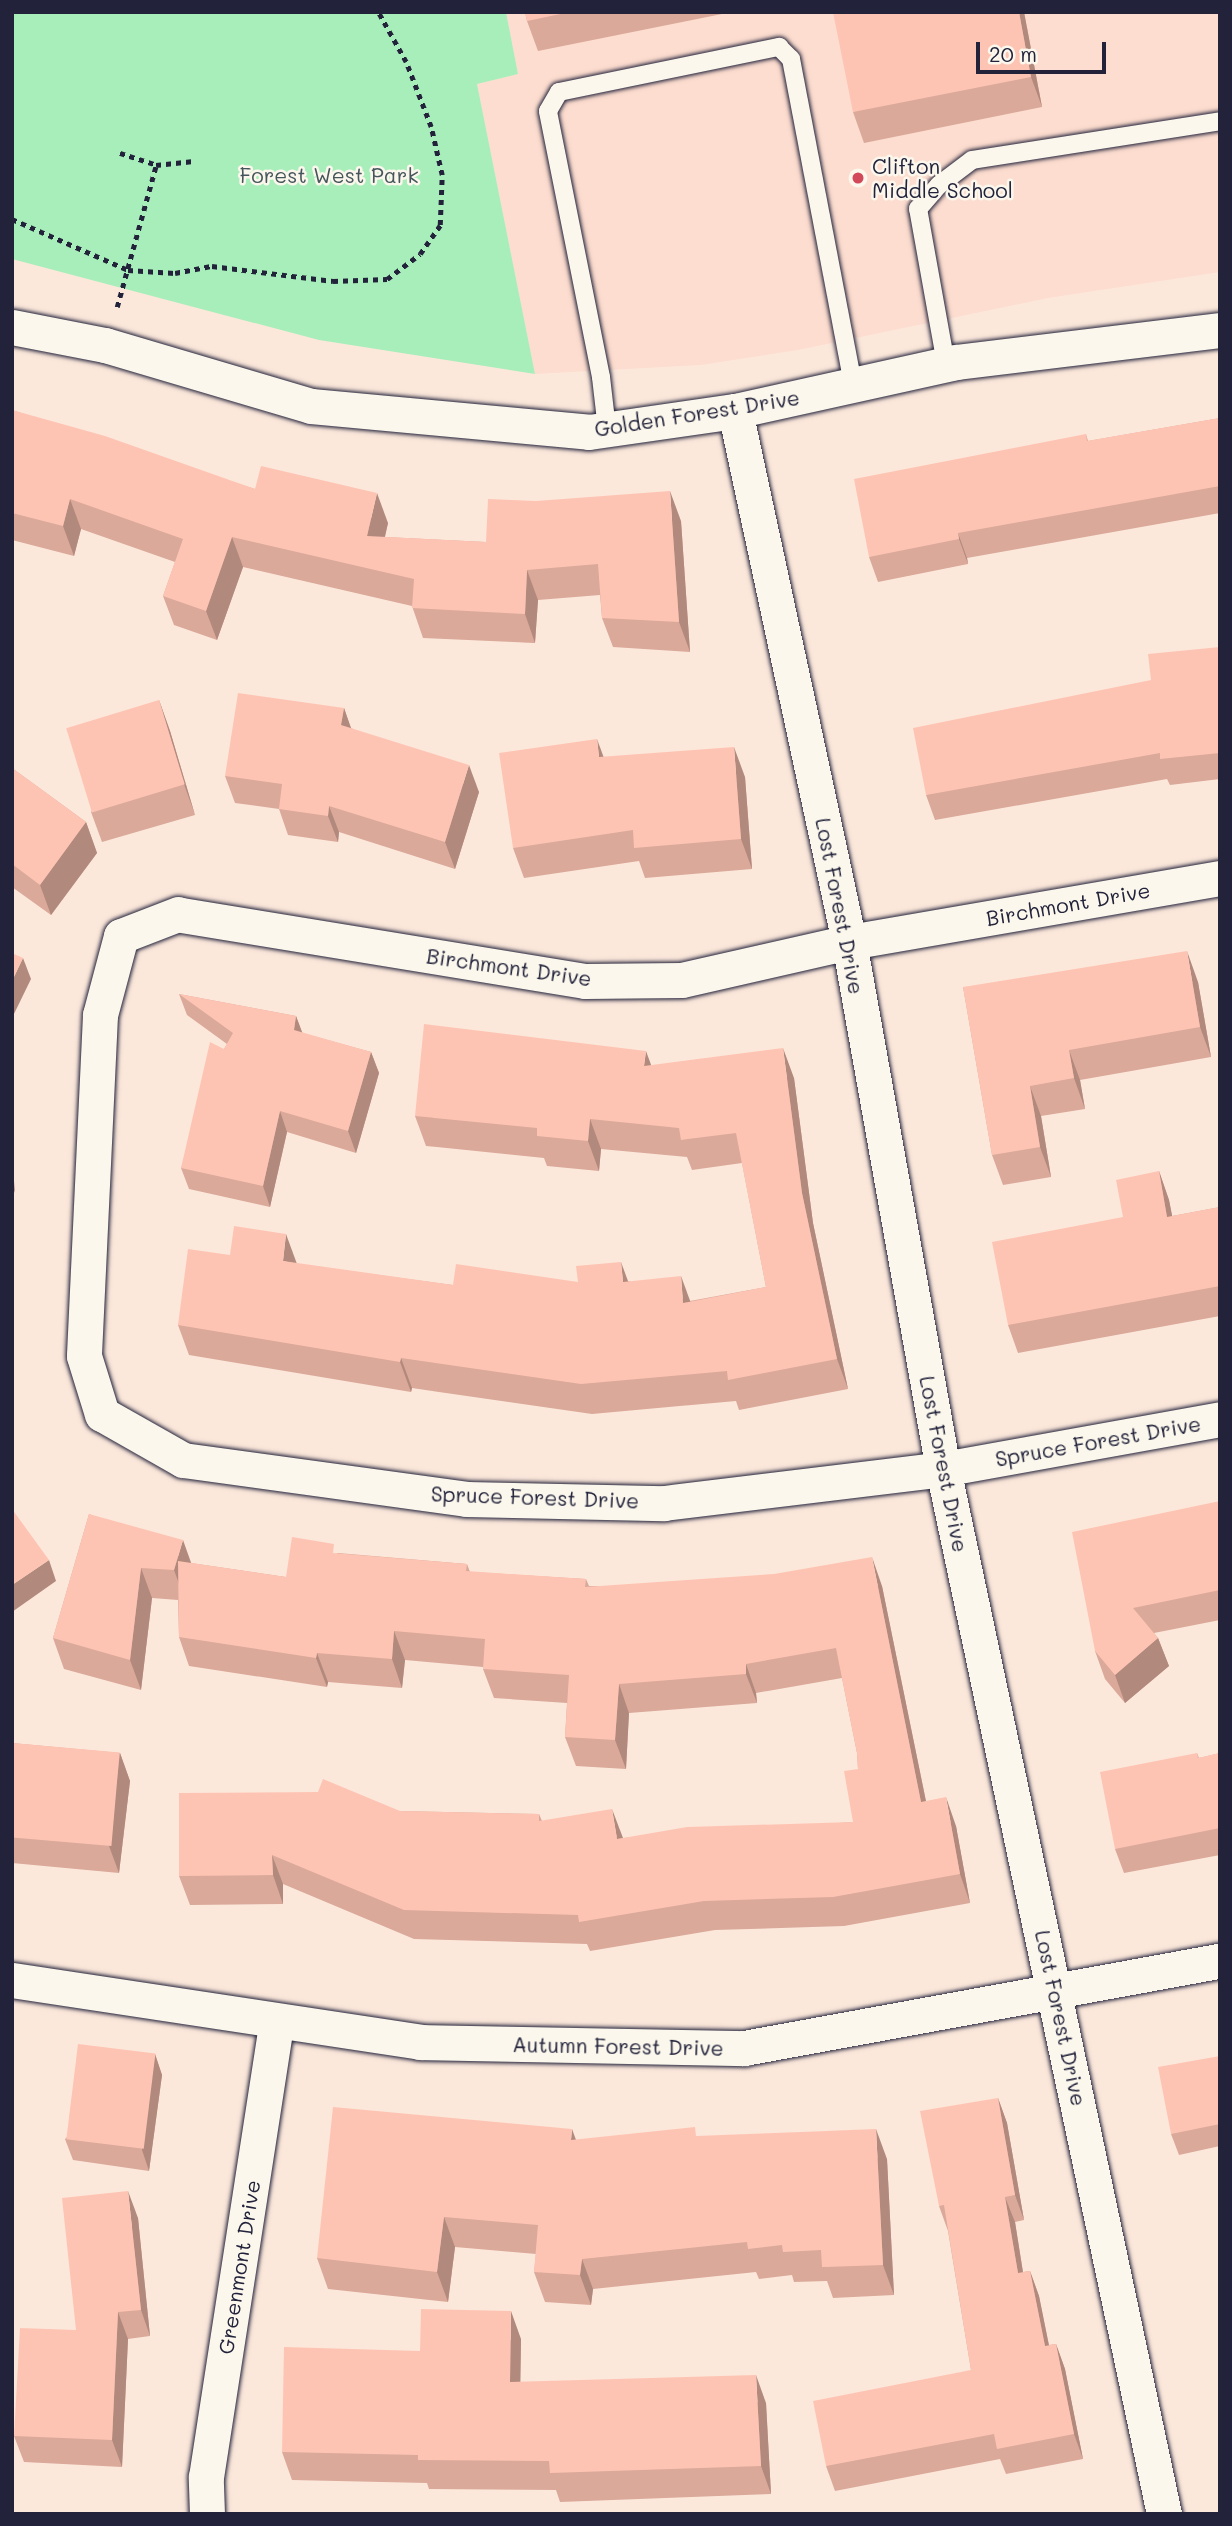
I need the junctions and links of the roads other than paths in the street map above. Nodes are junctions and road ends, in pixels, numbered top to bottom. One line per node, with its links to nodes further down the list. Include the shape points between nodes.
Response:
1 (1220, 121): 4 (lane, via 972,160 939,185 918,209)
2 (12, 327): 7 (street, Golden Forest Drive, via 106,345 311,406 589,432)
3 (1220, 330): 4 (street, Golden Forest Drive)
4 (946, 364): 5 (street, Golden Forest Drive)
5 (853, 385): 6 (street, Golden Forest Drive); 7 (lane, via 791,59 779,47 559,92 548,111 601,377)
6 (735, 411): 7 (street, Golden Forest Drive); 9 (street, Lost Forest Drive)
7 (607, 429)
8 (1220, 878): 9 (street, Birchmont Drive)
9 (849, 942): 10 (street, Birchmont Drive, via 682,980 584,981 178,914 121,936 100,1015); 12 (street, Lost Forest Drive)
10 (92, 1174): 12 (street, Spruce Forest Drive, via 84,1356 102,1414 183,1460 466,1499 664,1503)
11 (1220, 1419): 12 (street, Spruce Forest Drive)
12 (943, 1469): 15 (street, Lost Forest Drive)
13 (1220, 1961): 15 (street, Autumn Forest Drive)
14 (12, 1980): 16 (street, Autumn Forest Drive)
15 (1056, 1993): 16 (street, Autumn Forest Drive, via 744,2048 420,2042); 18 (street, Lost Forest Drive)
16 (277, 2021): 17 (street, Greenmont Drive, via 206,2477)
17 (207, 2514)
18 (1164, 2514)

